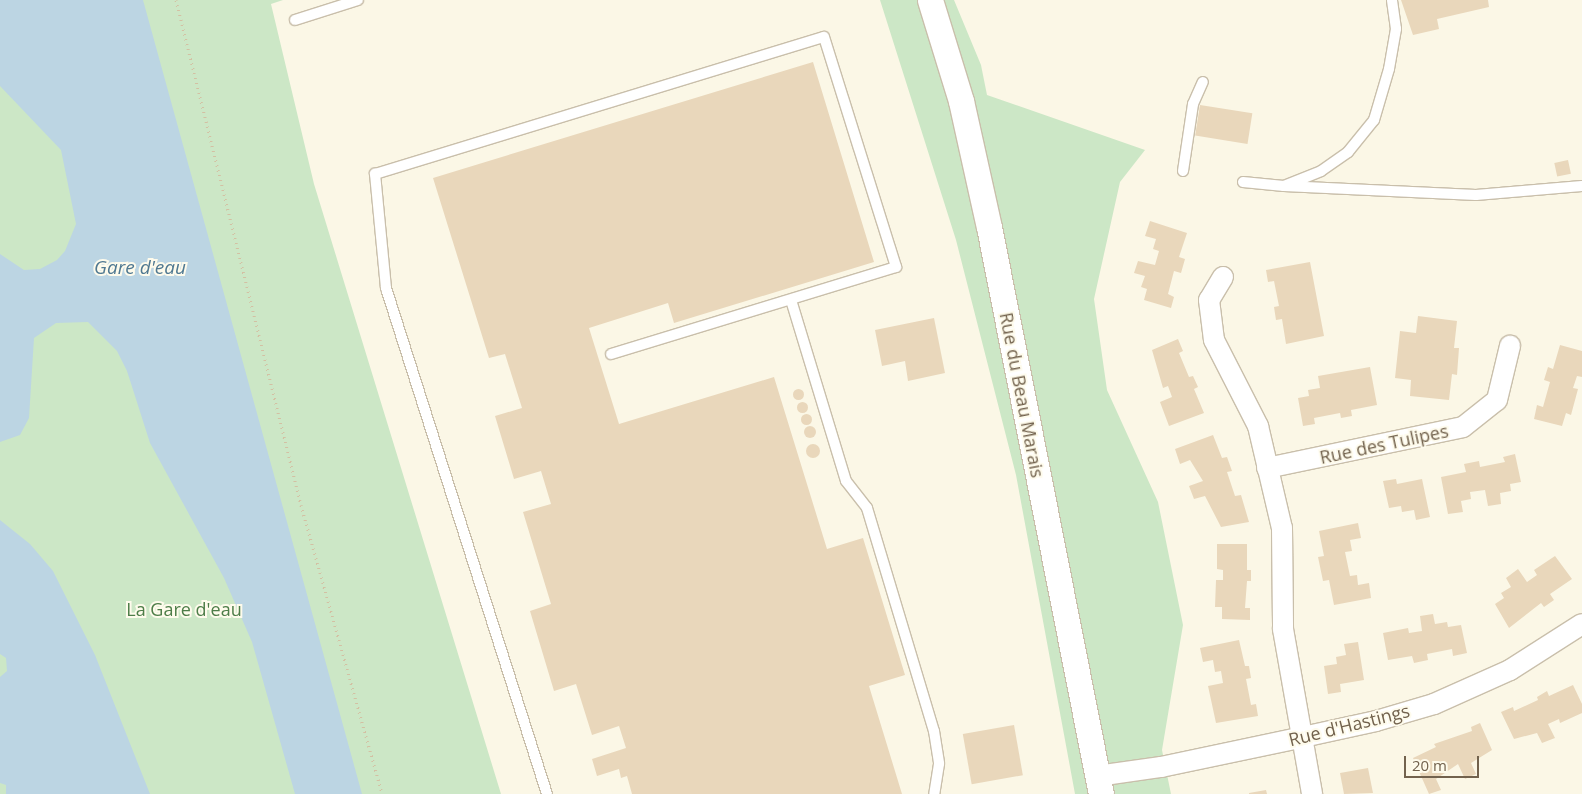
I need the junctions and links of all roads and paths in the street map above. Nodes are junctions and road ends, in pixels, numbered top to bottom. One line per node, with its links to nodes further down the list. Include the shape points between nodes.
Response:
1 (176, 0): 19 (path, via 299,496)
2 (358, 0): 5 (lane)
3 (930, 0): 18 (street, Rue du Beau Marais, via 961,101 989,227)
4 (1392, 0): 9 (lane, via 1396,29 1389,69 1374,120 1348,152 1321,171)
5 (295, 20)
6 (1203, 82): 7 (lane, via 1193,104)
7 (1183, 171)
8 (1243, 182): 9 (lane)
9 (1284, 186): 10 (lane, via 1476,195)
10 (1582, 186)
11 (1223, 278): 15 (street, via 1209,300 1214,340 1258,426)
12 (791, 300): 14 (lane); 20 (lane, via 896,267 824,37 375,174 386,288); 21 (lane, via 846,481 867,508 934,730 939,764)
13 (1510, 346): 15 (street, Rue des Tulipes, via 1498,400 1463,427)
14 (611, 354)
15 (1268, 468): 17 (street, via 1282,528 1283,628)
16 (1582, 624): 17 (street, Rue d'Hastings, via 1510,670 1434,704)
17 (1303, 737): 18 (street, Rue d'Hastings); 22 (street)
18 (1099, 785)
19 (382, 794)
20 (547, 794)
21 (934, 794)
22 (1312, 794)

